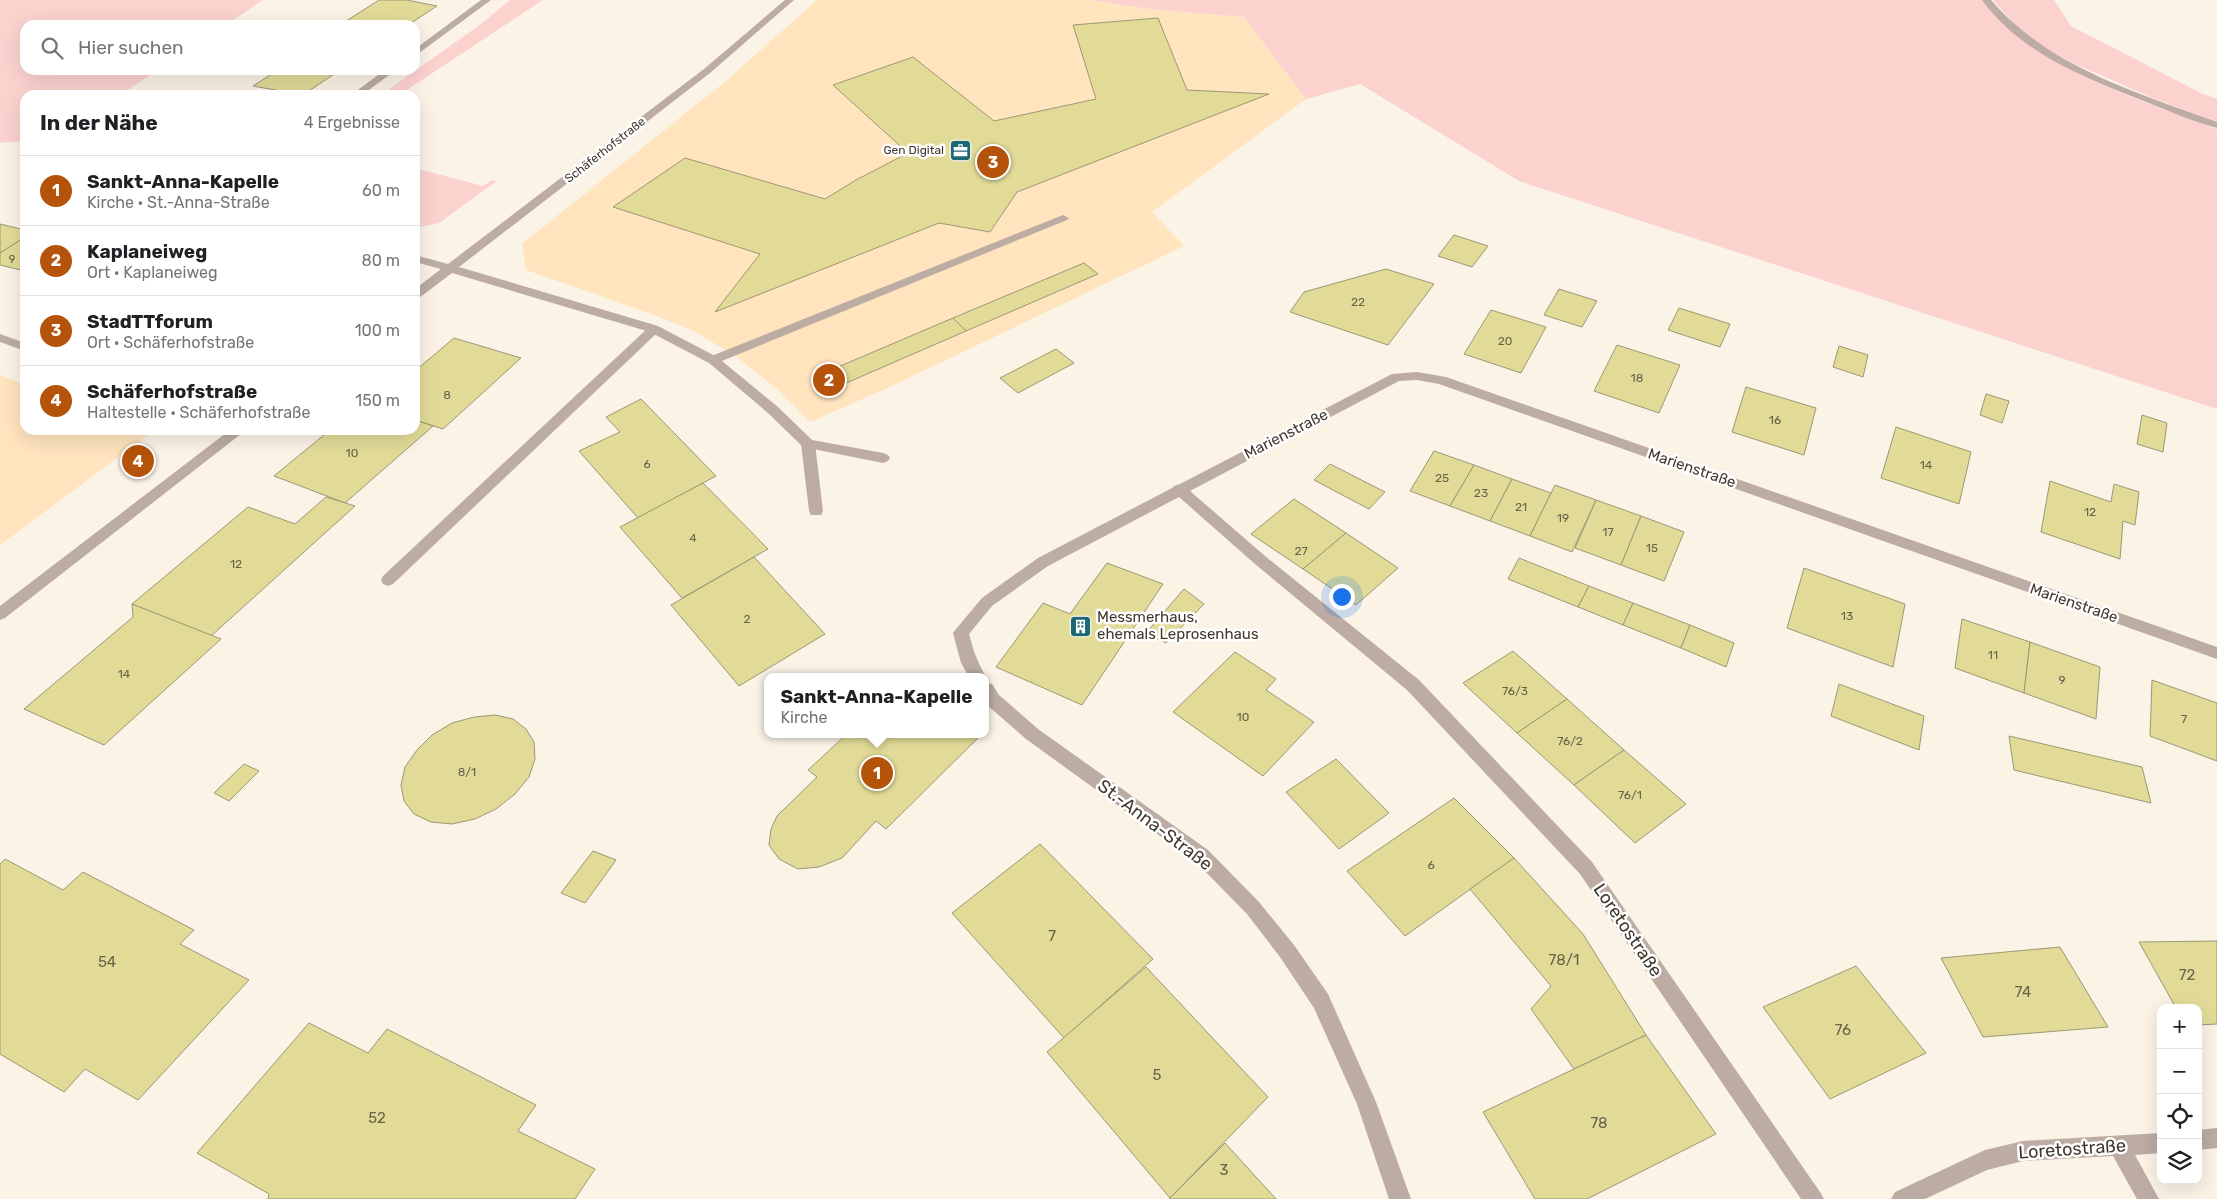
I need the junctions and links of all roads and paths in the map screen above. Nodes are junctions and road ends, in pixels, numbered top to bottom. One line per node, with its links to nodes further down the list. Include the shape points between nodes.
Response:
1 (487, 0): 4 (street)
2 (790, 0): 10 (street, Schäferhofstraße, via 707,71)
3 (1986, 0): 7 (street, via 2028,42 2068,64)
4 (420, 49)
5 (384, 75): 6 (street)
6 (363, 90)
7 (2217, 125)
8 (1063, 218): 15 (street)
9 (420, 259): 10 (street)
10 (450, 268): 11 (street, Schäferhofstraße); 12 (street)
11 (420, 291)
12 (654, 329): 15 (street); 21 (street)
13 (0, 338): 14 (street)
14 (20, 345)
15 (713, 360): 17 (street)
16 (233, 435): 22 (street)
17 (808, 444): 18 (street); 20 (street)
18 (883, 458)
19 (1178, 489): 23 (street, Marienstraße, via 1397,377 1417,376 1441,380); 24 (street, Marienstraße, via 1043,562 986,602 961,633 969,663); 31 (street, Loretostraße, via 1413,685 1586,868)
20 (816, 511)
21 (388, 580)
22 (0, 614)
23 (2217, 653)
24 (975, 673)
25 (989, 694): 30 (street, St.-Anna-Straße, via 1032,734 1202,856 1253,908 1287,950 1321,1001 1366,1102)
26 (2217, 1138): 27 (street)
27 (2202, 1140)
28 (2157, 1142): 29 (street, Loretostraße)
29 (2119, 1146): 32 (street, Loretostraße, via 2023,1151 1985,1160); 33 (street)
30 (1400, 1199)
31 (1813, 1199)
32 (1902, 1199)
33 (2148, 1199)

